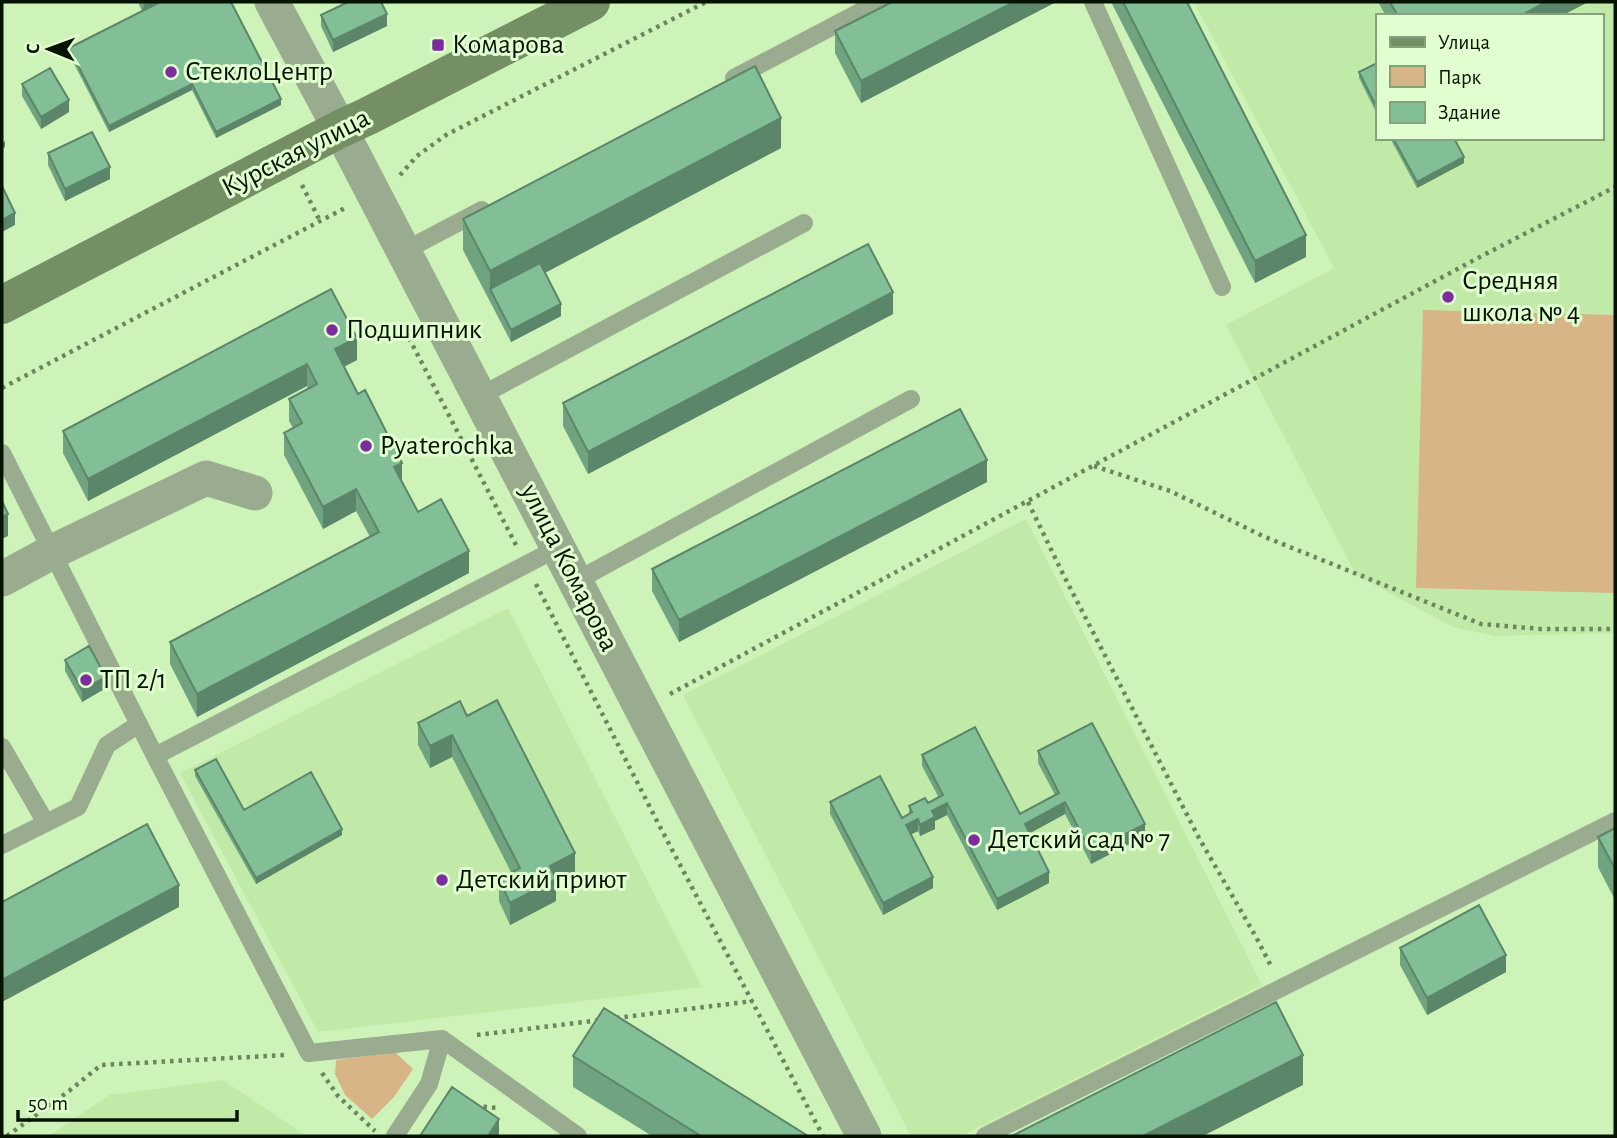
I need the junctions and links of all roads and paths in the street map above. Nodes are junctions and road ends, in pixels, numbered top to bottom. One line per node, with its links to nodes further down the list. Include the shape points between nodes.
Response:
1 (272, 2): 7 (street, улица Комарова)
2 (591, 2): 7 (main road, Курская улица)
3 (706, 2): 9 (path, via 446,135 398,177)
4 (879, 2): 6 (lane)
5 (1093, 2): 14 (lane)
6 (721, 85)
7 (340, 129): 9 (street, улица Комарова); 15 (main road, Курская улица)
8 (1615, 187): 21 (path)
9 (358, 200): 11 (path); 13 (street, улица Комарова); 17 (path)
10 (502, 200): 13 (lane)
11 (349, 220)
12 (804, 223): 18 (lane)
13 (404, 251): 18 (street, улица Комарова)
14 (1222, 287)
15 (2, 306)
16 (404, 327): 26 (path)
17 (2, 388)
18 (480, 396): 24 (street, улица Комарова)
19 (911, 399): 28 (lane)
20 (2, 453): 25 (lane)
21 (1093, 466): 23 (path); 29 (path, via 1170,491 1265,537 1481,624)
22 (255, 493): 25 (street, via 206,478)
23 (1028, 501): 30 (path); 37 (path, via 1186,813)
24 (558, 548): 26 (lane); 28 (street, улица Комарова)
25 (51, 552): 27 (street); 31 (lane)
26 (526, 564): 33 (lane); 38 (path)
27 (2, 579)
28 (576, 582): 48 (street, улица Комарова)
29 (1615, 629)
30 (666, 697)
31 (139, 724): 33 (lane); 35 (lane, via 107,745 78,807)
32 (2, 747): 35 (lane)
33 (155, 755): 40 (lane)
34 (1615, 821): 37 (lane)
35 (46, 823): 36 (lane)
36 (2, 845)
37 (1282, 988): 49 (lane)
38 (752, 1002): 39 (path); 47 (path)
39 (442, 1039): 40 (lane); 42 (lane); 45 (lane, via 429,1084)
40 (309, 1053): 43 (path, via 101,1065); 44 (path, via 338,1096)
41 (468, 1105): 42 (path)
42 (544, 1112): 46 (lane)
43 (7, 1136)
44 (380, 1136)
45 (395, 1136)
46 (578, 1136)
47 (823, 1136)
48 (864, 1136)
49 (985, 1136)

